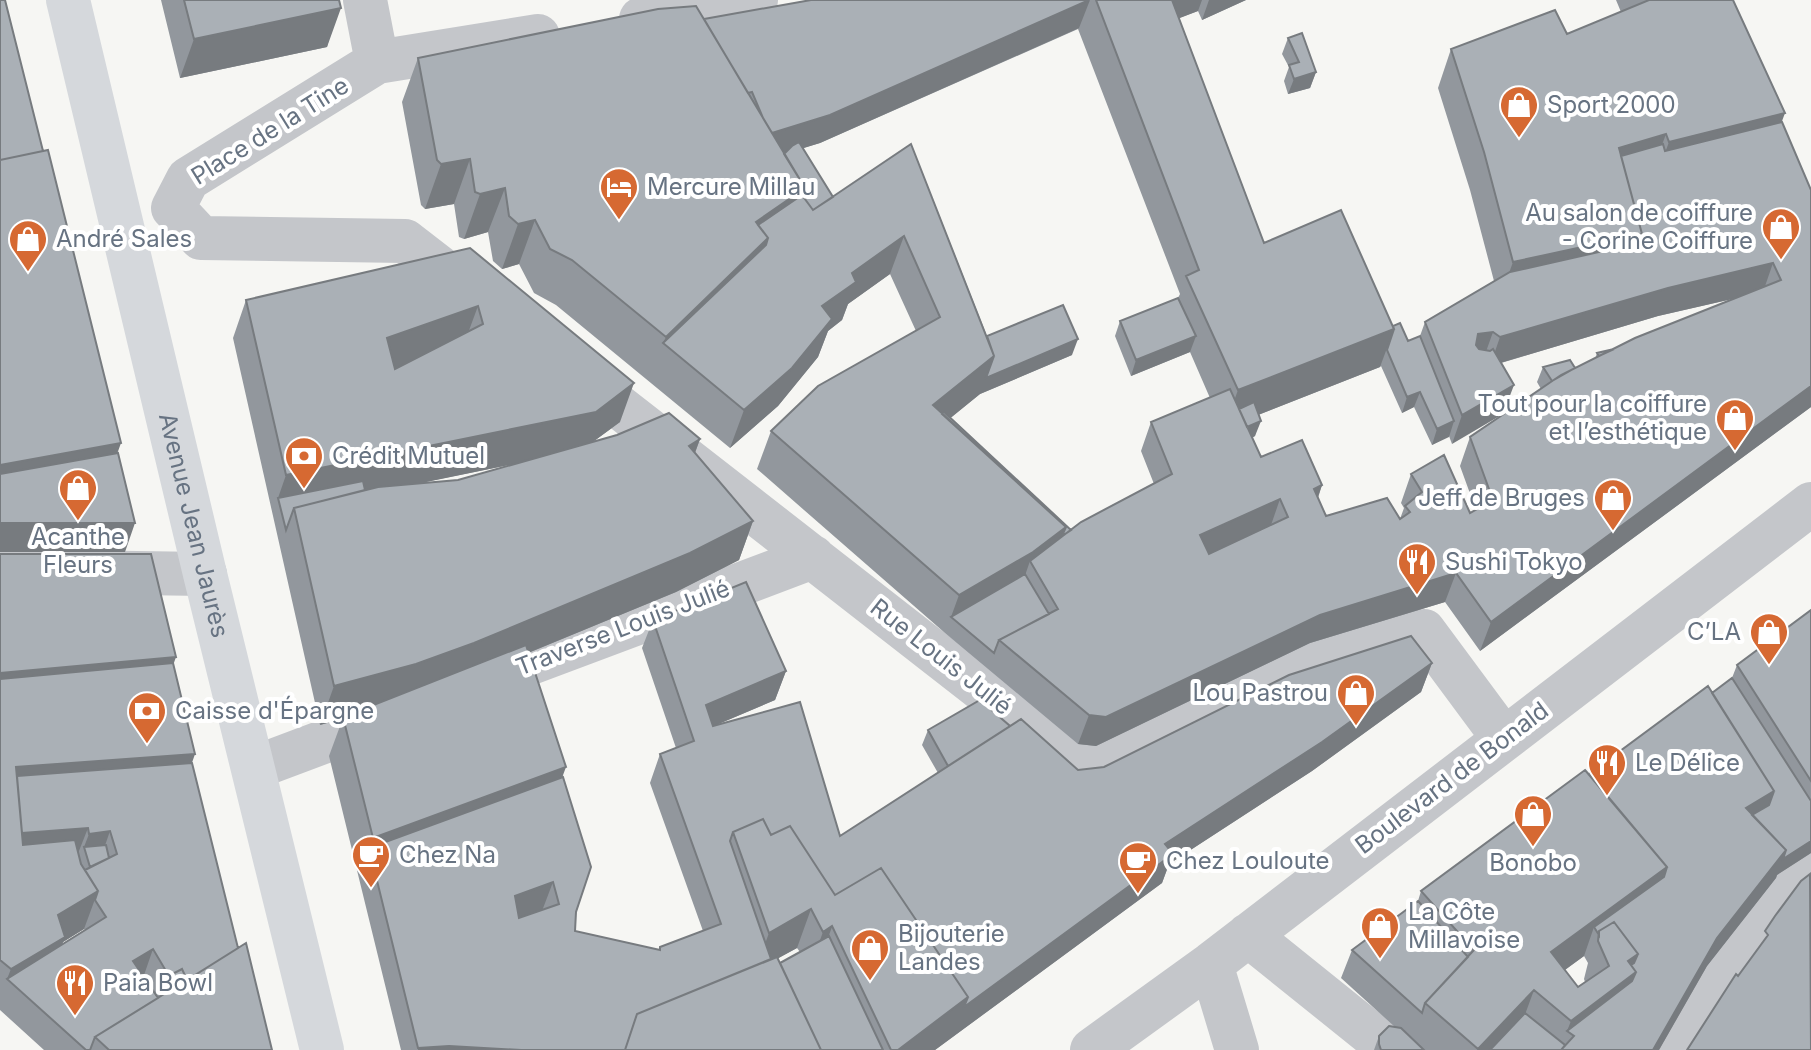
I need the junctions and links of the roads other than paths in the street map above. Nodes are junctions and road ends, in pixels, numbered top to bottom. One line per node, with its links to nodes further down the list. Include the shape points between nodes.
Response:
1 (68, 0): 6 (main road, Avenue Jean Jaurès)
2 (365, 0): 4 (street)
3 (756, 0): 4 (street)
4 (377, 62): 5 (street, Place de la Tine, via 188,179)
5 (173, 208): 6 (street, Place de la Tine); 7 (street, Place de la Tine, via 201,238 405,241)
6 (119, 217): 12 (main road, Avenue Jean Jaurès)
7 (504, 318)
8 (541, 346): 10 (street, Rue Louis Julié)
9 (1811, 504): 13 (street, Boulevard de Bonald)
10 (813, 557): 13 (street, Rue Louis Julié, via 1075,762 1295,661 1424,631); 14 (street, Traverse Louis Julié)
11 (0, 571): 12 (street)
12 (205, 574): 14 (main road, Avenue Jean Jaurès)
13 (1504, 739): 16 (street, Boulevard de Bonald)
14 (254, 768): 18 (main road, Avenue Jean Jaurès)
15 (1811, 875): 22 (street, via 1777,895)
16 (1248, 935): 17 (street, Boulevard de Bonald); 21 (street)
17 (1211, 964): 19 (street, Boulevard de Bonald); 20 (street)
18 (322, 1050)
19 (1092, 1050)
20 (1237, 1050)
21 (1391, 1050)
22 (1676, 1050)

